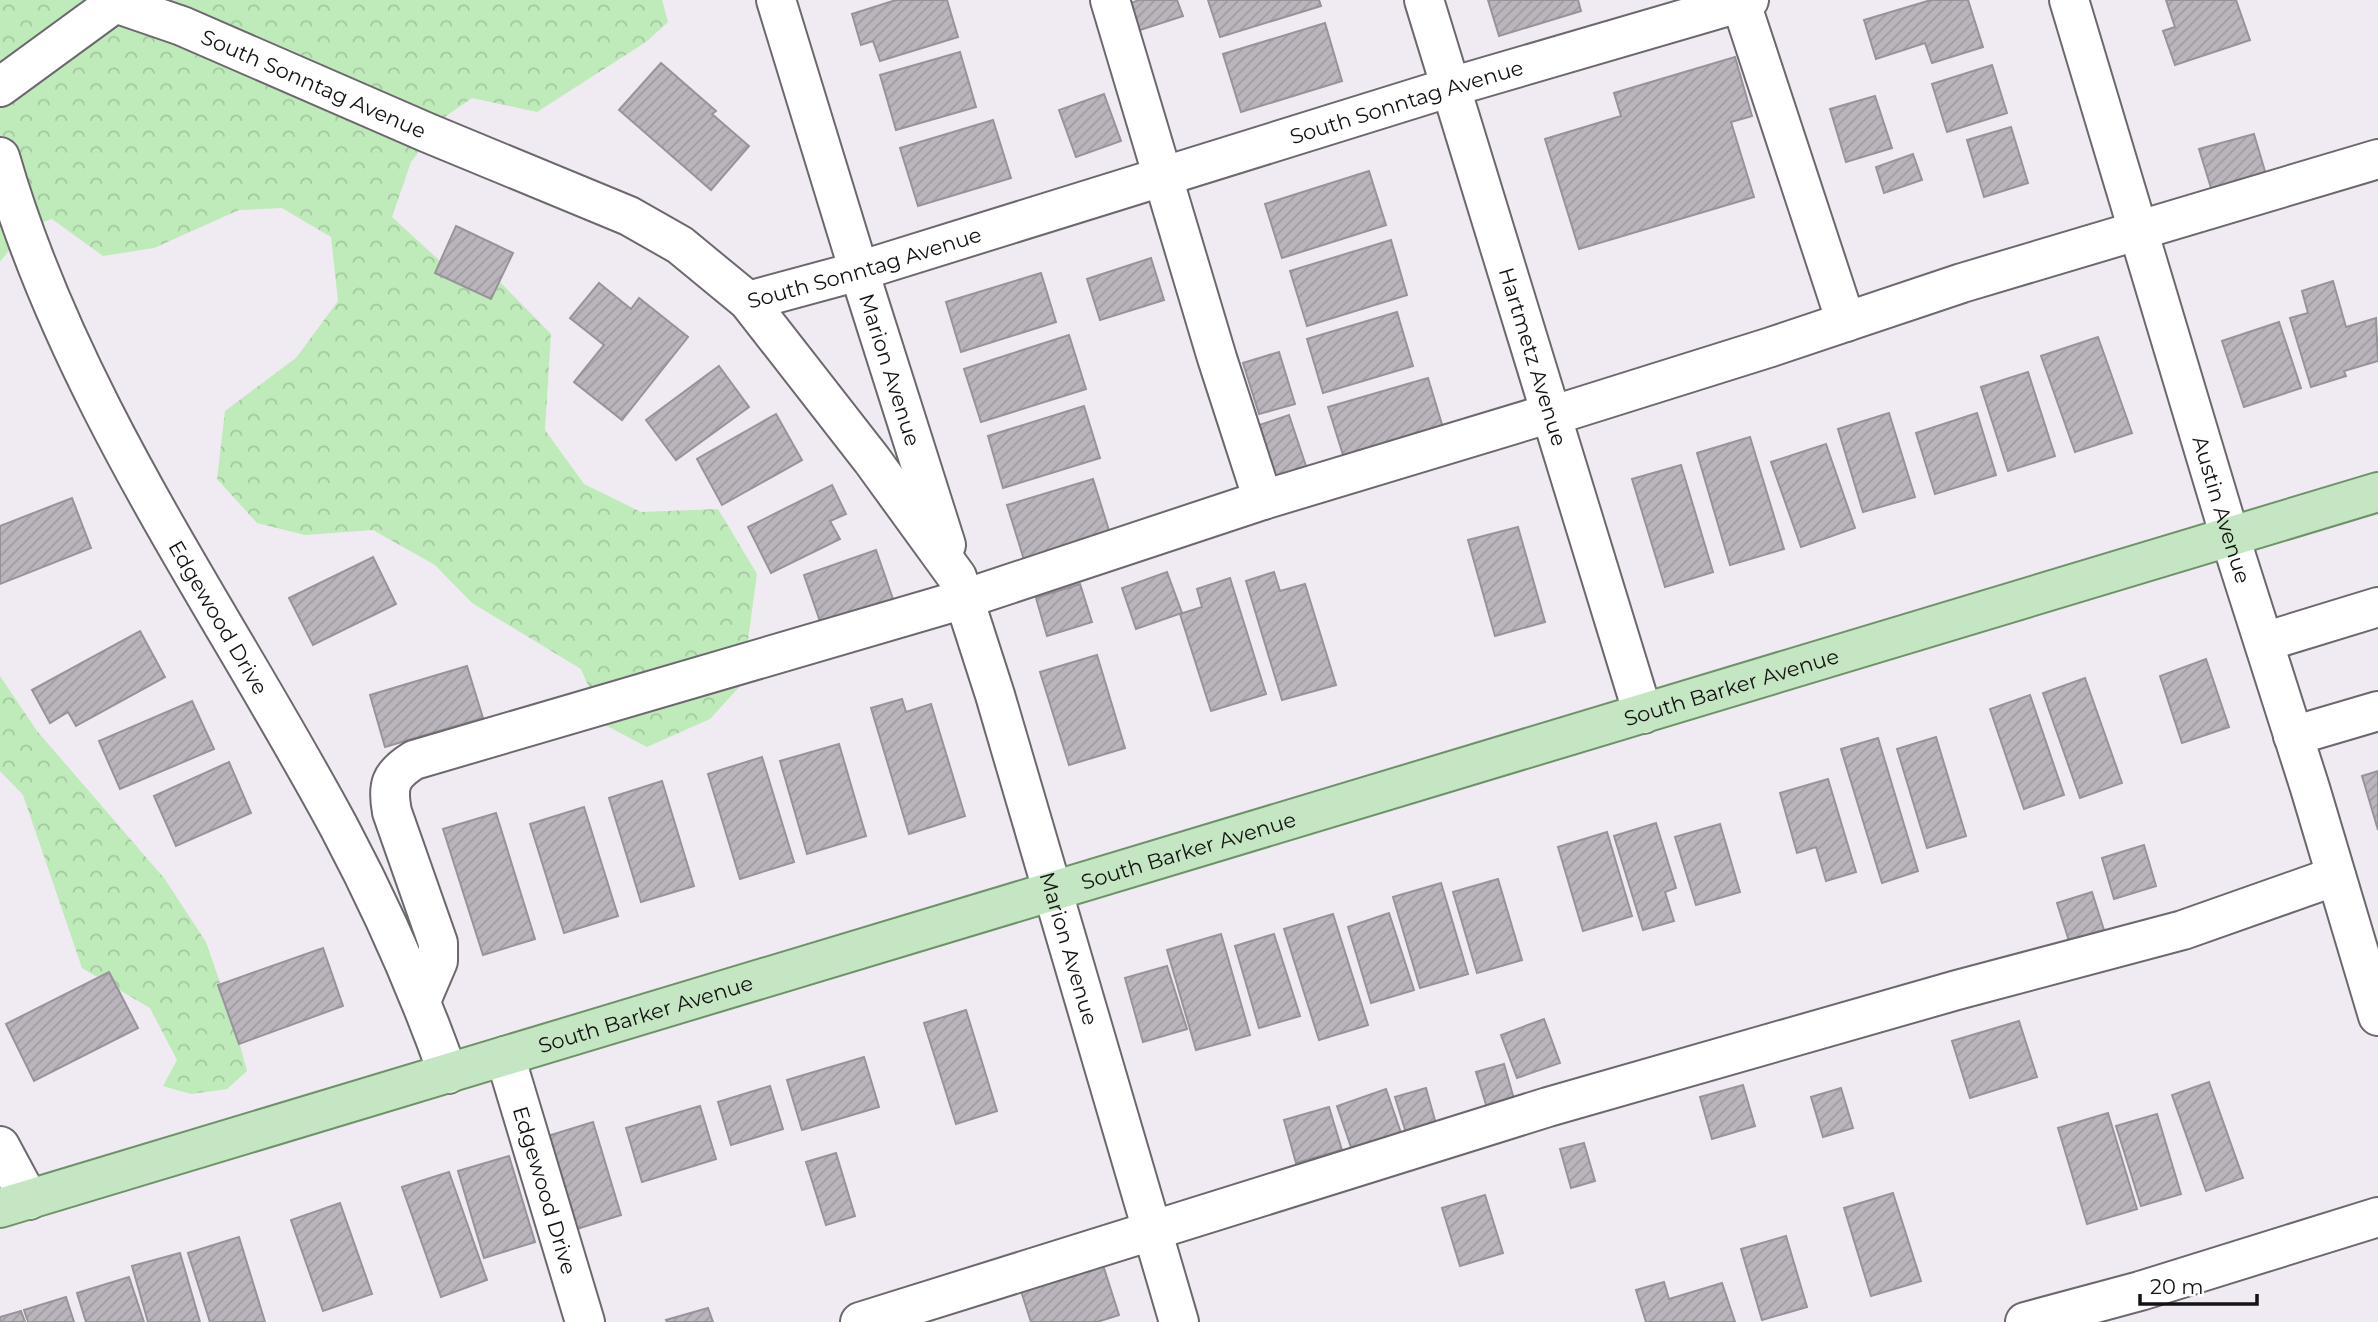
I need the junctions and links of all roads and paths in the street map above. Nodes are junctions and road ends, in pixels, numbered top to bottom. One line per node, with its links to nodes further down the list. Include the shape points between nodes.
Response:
1 (776, 0): 12 (street, Marion Avenue)
2 (1110, 0): 10 (street)
3 (1424, 0): 7 (street, Hartmetz Avenue)
4 (2069, 0): 11 (street, Austin Avenue)
5 (1743, 1): 7 (street, South Sonntag Avenue); 14 (street)
6 (0, 87): 13 (street, South Sonntag Avenue, via 115,3 182,26 629,216 680,245)
7 (1451, 87): 10 (street, South Sonntag Avenue); 15 (street, Hartmetz Avenue)
8 (0, 157): 27 (street, Edgewood Drive, via 35,259 81,367 146,494 339,827)
9 (2378, 159): 11 (street)
10 (1164, 175): 12 (street, South Sonntag Avenue); 17 (street)
11 (2140, 231): 14 (street); 18 (street, Austin Avenue)
12 (859, 271): 13 (street, South Sonntag Avenue); 19 (street, Marion Avenue)
13 (747, 302): 19 (street, Marion Avenue, via 872,460)
14 (1846, 322): 15 (street)
15 (1551, 415): 17 (street); 23 (street, Hartmetz Avenue)
16 (2378, 492): 18 (main road, South Barker Avenue)
17 (1263, 500): 19 (street)
18 (2230, 537): 21 (street, Austin Avenue); 23 (main road, South Barker Avenue)
19 (960, 588): 26 (street, Marion Avenue); 27 (street, via 414,760 399,769 389,795 392,812 438,943 438,961)
20 (2378, 607): 21 (street)
21 (2264, 642): 24 (street, Austin Avenue)
22 (2378, 711): 24 (street)
23 (1643, 714): 26 (main road, South Barker Avenue)
24 (2293, 736): 25 (street, Austin Avenue)
25 (2336, 876): 28 (street, Austin Avenue); 34 (street, via 2183,930 1548,1107)
26 (1054, 892): 29 (main road, South Barker Avenue); 34 (street, Marion Avenue)
27 (421, 1001): 30 (street, Edgewood Drive)
28 (2378, 1016)
29 (505, 1056): 30 (main road, South Barker Avenue); 36 (street, Edgewood Drive)
30 (449, 1074): 32 (main road, South Barker Avenue)
31 (0, 1146): 32 (street)
32 (15, 1204)
33 (2378, 1217): 35 (street)
34 (1151, 1232): 37 (street); 38 (street, Marion Avenue)
35 (2145, 1307): 39 (street)
36 (585, 1322)
37 (860, 1322)
38 (1179, 1322)
39 (2025, 1322)

